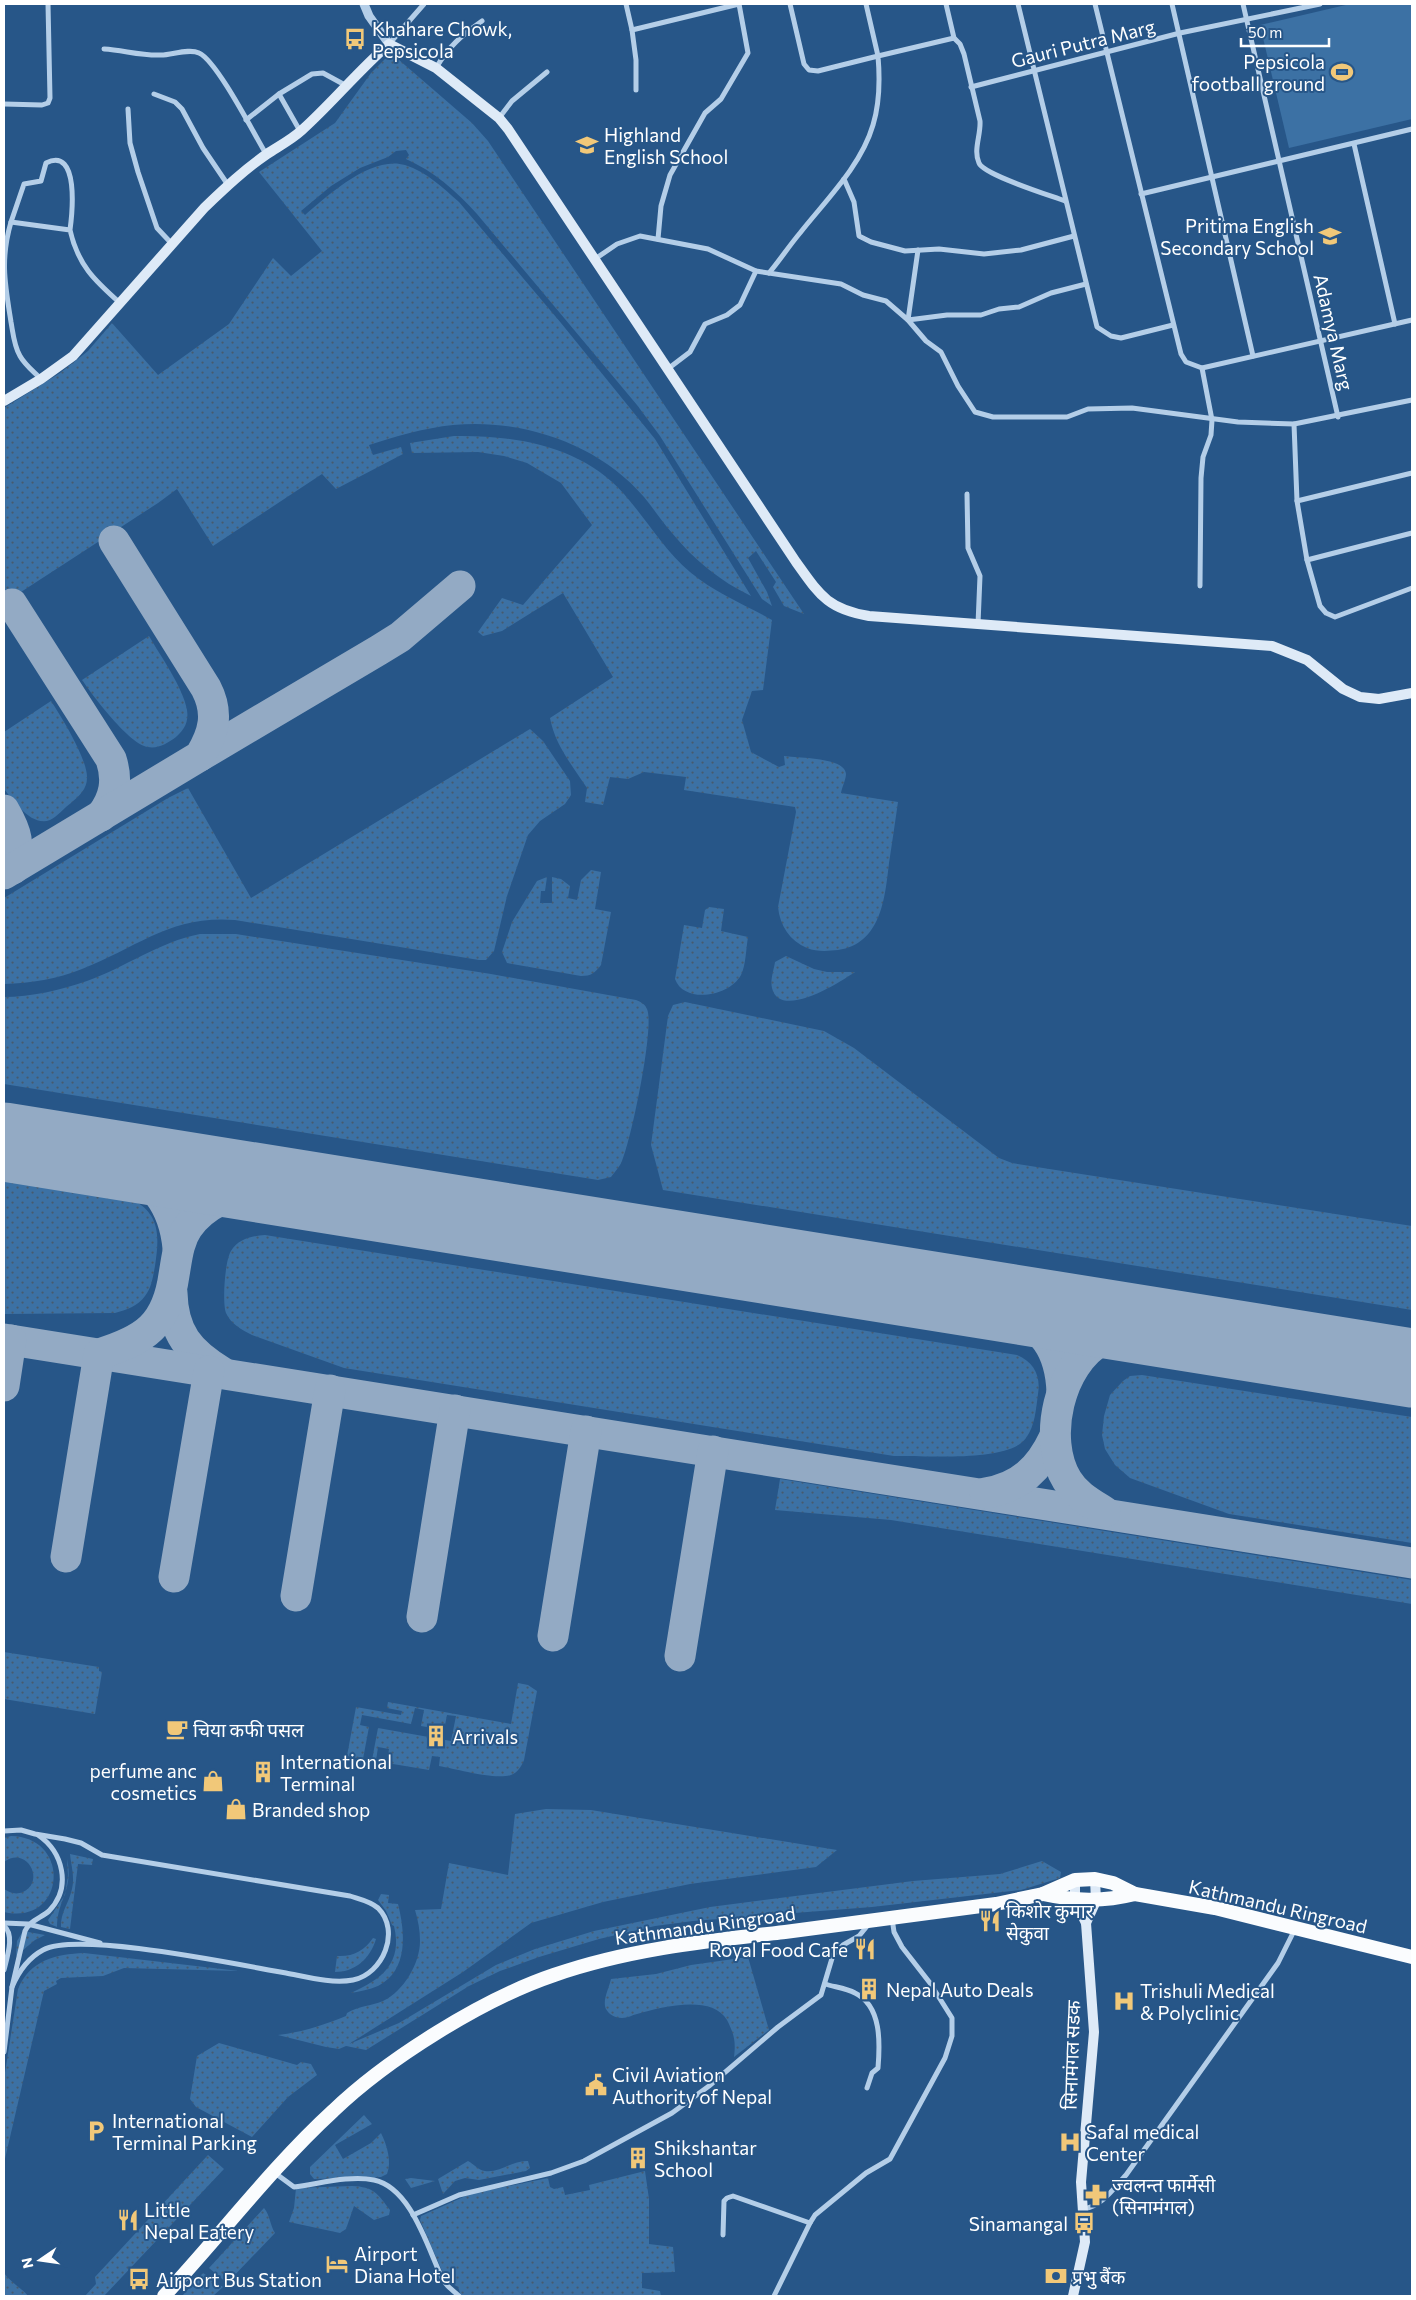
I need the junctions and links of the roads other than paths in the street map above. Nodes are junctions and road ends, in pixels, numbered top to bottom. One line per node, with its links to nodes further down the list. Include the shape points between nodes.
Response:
1 (48, 4): 31 (street, via 48,103)
2 (364, 4): 19 (street)
3 (424, 4): 19 (street)
4 (626, 4): 16 (street)
5 (739, 4): 16 (street); 48 (street, via 748,53 721,99 705,113 670,175 661,206)
6 (790, 4): 22 (street, via 804,64 810,70 818,71)
7 (866, 4): 22 (street)
8 (946, 4): 18 (street)
9 (1018, 4): 24 (street)
10 (1095, 4): 21 (street)
11 (1172, 4): 17 (street)
12 (1243, 4): 15 (street, Adamya Marg)
13 (1317, 4): 15 (street, Gauri Putra Marg)
14 (482, 21): 23 (street, via 446,50)
15 (1247, 21): 17 (street, Gauri Putra Marg); 39 (street, Adamya Marg)
16 (632, 30): 28 (street)
17 (1180, 33): 21 (street, Gauri Putra Marg); 40 (street)
18 (954, 38): 22 (street); 27 (street, via 964,54)
19 (390, 44): 23 (main road); 26 (main road)
20 (104, 49): 34 (street, via 161,55 197,52 222,79)
21 (1107, 52): 24 (street, Gauri Putra Marg); 43 (street)
22 (878, 56): 41 (street, via 880,82 873,126)
23 (436, 68): 33 (main road)
24 (1033, 71): 27 (street, Gauri Putra Marg); 44 (street)
25 (547, 72): 33 (street, via 512,101)
26 (345, 85): 30 (street, via 319,72); 36 (main road)
27 (971, 87): 44 (street, via 980,121 976,153 980,165 991,174)
28 (636, 90)
29 (154, 94): 42 (street, via 175,102 182,109)
30 (279, 94): 34 (street); 36 (street)
31 (4, 104)
32 (128, 109): 49 (street, via 130,143 138,172 157,228)
33 (499, 118): 51 (main road)
34 (246, 120): 38 (street)
35 (1412, 129): 37 (street)
36 (300, 132): 38 (main road)
37 (1354, 144): 39 (street); 58 (street)
38 (267, 154): 42 (main road)
39 (1279, 161): 40 (street); 60 (street, Adamya Marg)
40 (1211, 178): 43 (street); 61 (street)
41 (844, 179): 50 (street, via 854,202 859,236 905,251); 53 (street)
42 (228, 186): 49 (main road)
43 (1141, 194): 59 (street)
44 (1065, 201): 47 (street)
45 (11, 222): 46 (street); 46 (street, via 24,184 41,181 46,163 54,160 65,164 69,172 73,202); 64 (street, via 4,250 8,308 18,354)
46 (70, 230): 55 (street, via 79,260 97,284)
47 (1074, 236): 50 (street, via 1002,253); 54 (street)
48 (658, 240): 51 (street, via 640,236 617,244); 52 (street, via 708,249)
49 (174, 245): 55 (main road)
50 (918, 250): 56 (street)
51 (595, 260): 62 (main road)
52 (756, 271): 53 (street); 62 (street, via 740,305 705,324 690,352)
53 (769, 272): 56 (street, via 841,284 863,295 886,301)
54 (1086, 284): 56 (street, via 1051,293 1019,307 981,315); 59 (street, via 1097,326 1110,336 1121,338)
55 (120, 304): 64 (main road, via 73,356)
56 (908, 320): 68 (street, via 926,341 941,352 975,412 993,417 1067,417 1088,409 1132,408)
57 (1412, 320): 58 (street)
58 (1395, 324): 60 (street)
59 (1174, 325): 63 (street, via 1186,362)
60 (1321, 341): 61 (street); 67 (street, Adamya Marg)
61 (1254, 356): 63 (street)
62 (669, 368): 77 (main road, via 796,562 824,598 851,613)
63 (1202, 368): 68 (street)
64 (41, 379): 65 (main road)
65 (5, 398)
66 (1412, 400): 67 (street)
67 (1338, 417): 69 (street)
68 (1212, 420): 69 (street); 75 (street, via 1201,478)
69 (1294, 424): 72 (street)
70 (1412, 473): 72 (street)
71 (967, 494): 77 (street, via 968,548 980,576)
72 (1297, 501): 74 (street)
73 (1412, 533): 74 (street)
74 (1307, 560): 76 (street, via 1320,606 1335,617)
75 (1200, 586)
76 (1412, 588)
77 (978, 624): 78 (main road, via 1272,646 1307,660 1343,689 1360,697 1379,699)
78 (1412, 693)
79 (4, 1831): 80 (street, via 21,1830)
80 (35, 1834): 91 (street, via 56,1853 62,1877 53,1906); 93 (street, via 81,1843 102,1855 350,1896 379,1909 388,1932 386,1950 379,1963 360,1977 342,1981)
81 (1095, 1879): 82 (highway, Kathmandu Ringroad); 84 (highway, Kathmandu Ringroad, via 1113,1883); 86 (main road)
82 (1075, 1880): 83 (highway, Kathmandu Ringroad); 85 (main road, सिनामंगल सडक)
83 (1043, 1894): 85 (highway, Kathmandu Ringroad); 87 (highway, Kathmandu Ringroad)
84 (1135, 1894): 86 (highway, Kathmandu Ringroad); 92 (highway, Kathmandu Ringroad, via 1215,1908)
85 (1075, 1900): 86 (highway, Kathmandu Ringroad); 89 (main road, सिनामंगल सडक)
86 (1096, 1901): 89 (main road)
87 (892, 1918): 88 (highway, Kathmandu Ringroad); 103 (street, via 894,1932 902,1947 952,2018 952,2036 945,2058 890,2159 824,2207)
88 (871, 1920): 96 (street, via 858,1936 833,1955); 100 (highway, Kathmandu Ringroad, via 676,1945 628,1954 550,1976 463,2018 384,2068 333,2111)
89 (1086, 1923): 101 (main road, सिनामंगल सडक, via 1094,2032 1081,2182)
90 (4, 1924): 91 (street); 95 (street, via 10,1940)
91 (28, 1924): 93 (street); 97 (street)
92 (1295, 1928): 94 (highway, Kathmandu Ringroad); 101 (street, via 1278,1963 1126,2175 1092,2208)
93 (107, 1945): 97 (street, via 62,1945 43,1950 24,1966)
94 (1412, 1956)
95 (4, 1970)
96 (824, 1984): 99 (street, via 856,1993 869,2004 875,2018 880,2042 878,2068 872,2073); 102 (street, via 821,1995 672,2113 584,2160 551,2173 459,2194)
97 (12, 1988): 98 (street)
98 (4, 2052)
99 (867, 2088)
100 (274, 2173): 102 (street, via 294,2187 348,2180 382,2182 397,2193); 106 (highway, Kathmandu Ringroad)
101 (1083, 2208): 105 (main road, सिनामंगल सडक, via 1086,2242)
102 (413, 2215): 107 (street, via 444,2282)
103 (810, 2223): 104 (street, via 733,2196 724,2201); 108 (street)
104 (722, 2235)
105 (1074, 2294)
106 (164, 2296)
107 (459, 2296)
108 (774, 2296)

